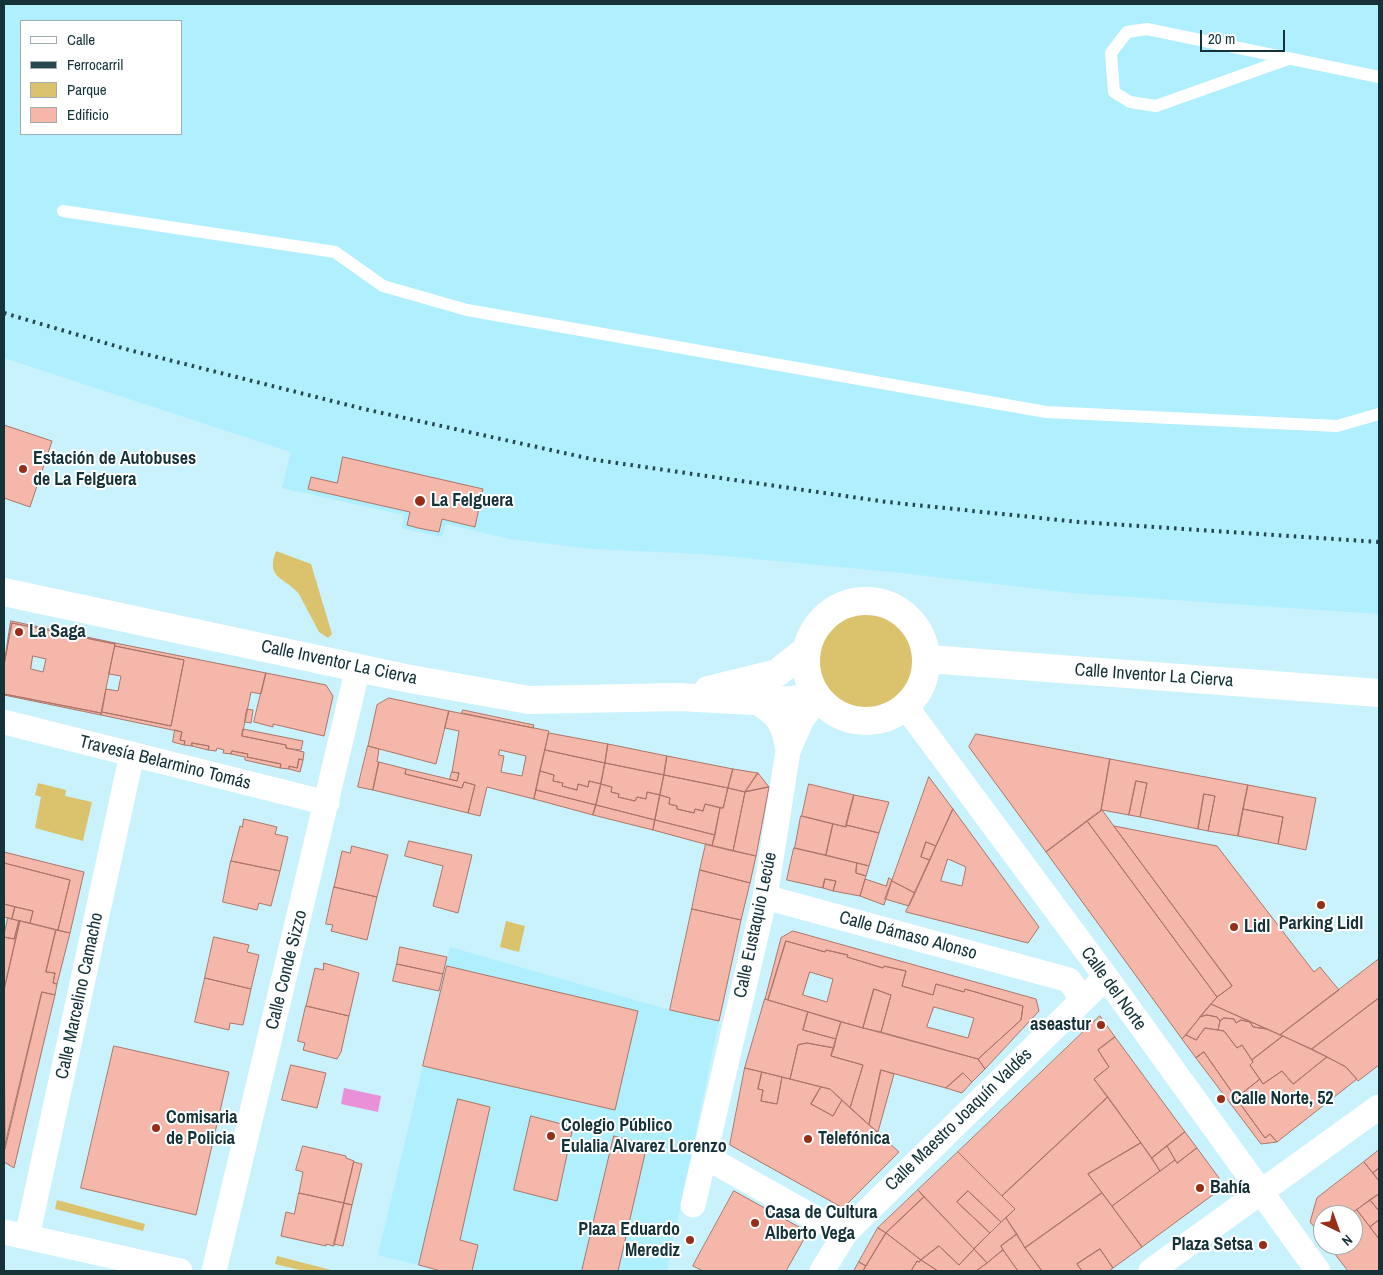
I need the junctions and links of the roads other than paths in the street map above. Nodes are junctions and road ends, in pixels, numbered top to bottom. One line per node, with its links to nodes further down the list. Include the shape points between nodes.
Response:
1 (1288, 59): 1 (lane, via 1156,106 1130,102 1114,92 1111,53 1127,32 1147,29); 2 (lane)
2 (1379, 77)
3 (63, 211): 4 (lane, via 335,252 383,286 467,310 1046,412 1337,426)
4 (1379, 414)
5 (4, 592): 8 (street, Calle Inventor La Cierva)
6 (806, 650): 7 (street, via 820,621 841,605 873,600 897,608 920,631); 10 (street, via 806,672); 11 (street, Calle Inventor La Cierva, via 777,673)
7 (928, 659): 9 (street, Calle Inventor La Cierva); 13 (street, via 923,685)
8 (358, 668): 11 (street, Calle Inventor La Cierva, via 528,700); 17 (street, Calle Conde Sizzo)
9 (1377, 695)
10 (816, 696): 12 (street, Calle Inventor La Cierva); 13 (street, via 846,719 876,722); 15 (street, Calle Eustaquio Lecúe)
11 (678, 697): 12 (street, Calle Inventor La Cierva)
12 (755, 701): 15 (street, via 771,711 785,730)
13 (906, 708): 19 (street, Calle del Norte)
14 (4, 722): 16 (street, Travesía Belarmino Tomás)
15 (788, 751): 18 (street, Calle Eustaquio Lecúe)
16 (132, 754): 17 (street, Travesía Belarmino Tomás); 28 (street, Calle Marcelino Camacho)
17 (326, 803): 30 (street, Calle Conde Sizzo)
18 (765, 897): 20 (street, Calle Dámaso Alonso); 24 (street, Calle Eustaquio Lecúe)
19 (1076, 938): 20 (street, via 1072,961 1066,971); 21 (street, Calle del Norte)
20 (1052, 975): 22 (street, Calle Dámaso Alonso, via 1069,980 1078,993)
21 (1106, 977): 22 (street, Calle Maestro Joaquín Valdés); 25 (street, Calle del Norte)
22 (1079, 1003): 27 (street, Calle Maestro Joaquín Valdés)
23 (1379, 1108): 25 (street)
24 (704, 1156): 26 (street, Calle Eustaquio Lecúe); 27 (street, via 820,1221)
25 (1262, 1192): 32 (street); 33 (street, Calle del Norte)
26 (693, 1206)
27 (846, 1232): 31 (street, Calle Maestro Joaquín Valdés)
28 (16, 1234): 29 (street)
29 (180, 1271)
30 (214, 1271)
31 (822, 1271)
32 (1151, 1271)
33 (1318, 1271)

